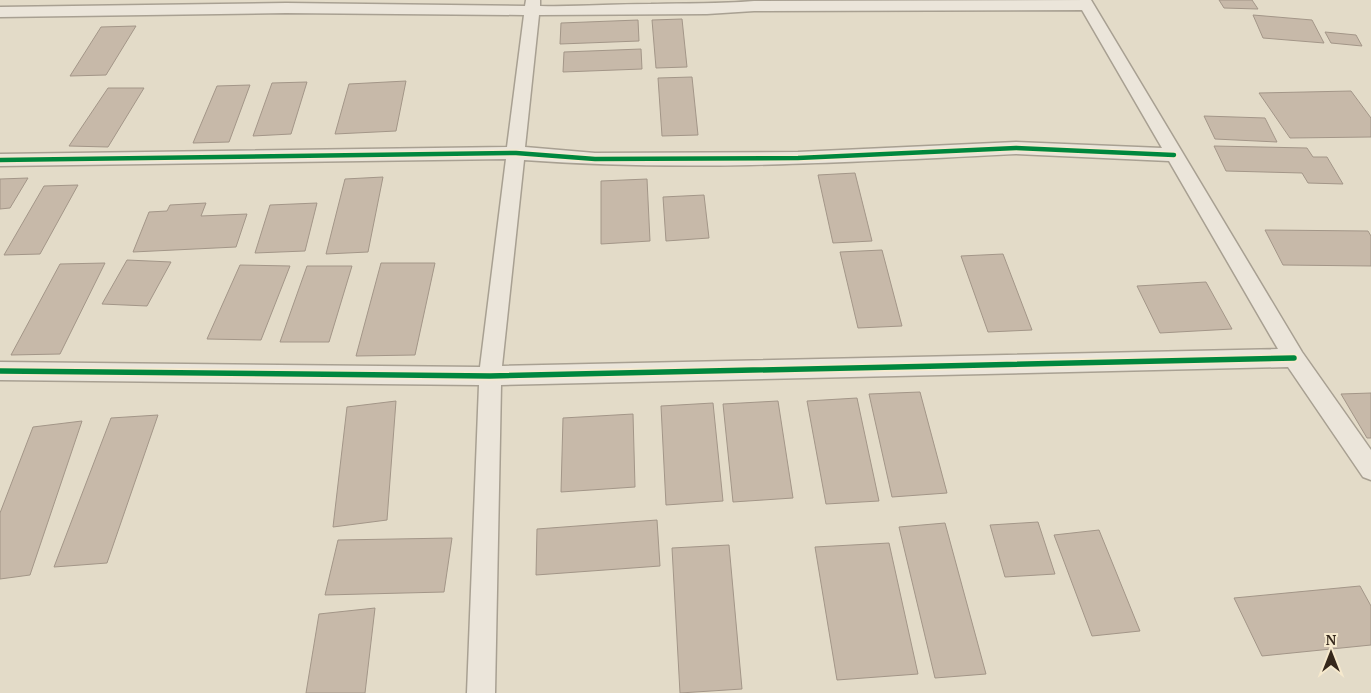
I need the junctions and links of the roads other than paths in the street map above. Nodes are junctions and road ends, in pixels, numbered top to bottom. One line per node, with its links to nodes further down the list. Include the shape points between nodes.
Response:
1 (1085, 3): 2 (street, via 754,6 707,10); 5 (street)
2 (533, 5): 3 (street); 4 (street)
3 (0, 12)
4 (516, 153): 5 (street, via 595,159 788,158 1016,148); 6 (street); 9 (street)
5 (1174, 155): 7 (street)
6 (0, 160)
7 (1294, 358): 9 (street); 10 (street)
8 (0, 371): 9 (street)
9 (490, 376): 11 (street)
10 (1370, 468)
11 (481, 693)

